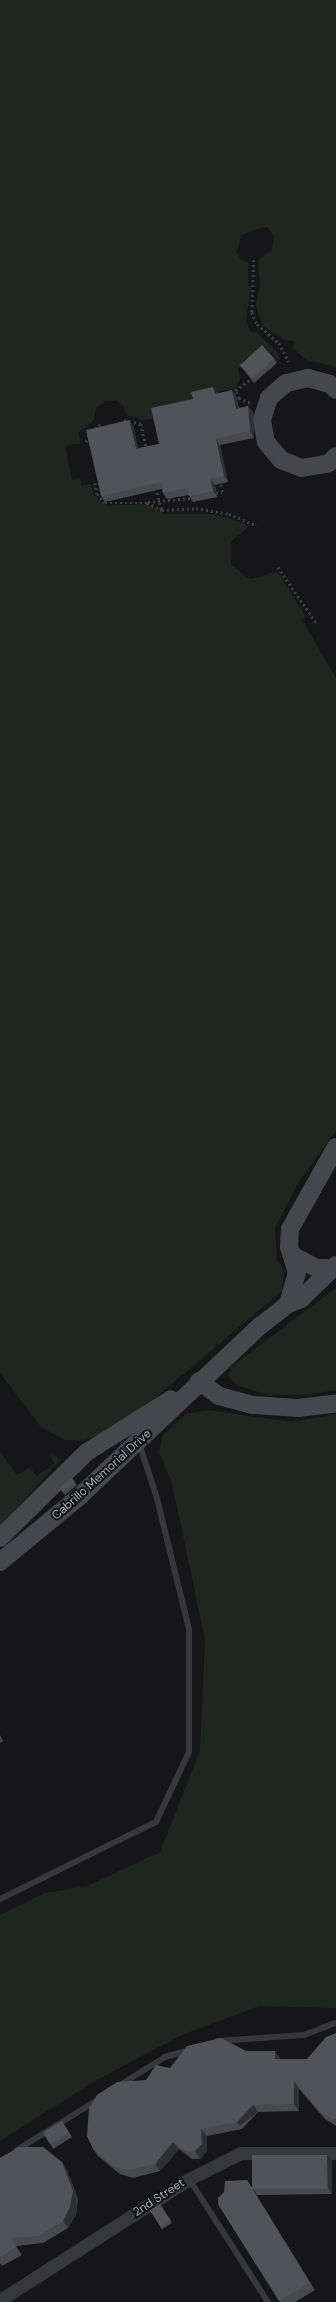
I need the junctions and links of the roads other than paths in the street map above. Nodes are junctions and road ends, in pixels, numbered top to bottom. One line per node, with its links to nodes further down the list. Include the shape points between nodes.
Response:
1 (336, 390): 2 (street, via 330,384 308,378 286,383 269,398 262,420 266,442 281,460 302,468 329,463)
2 (336, 456)
3 (336, 1148): 4 (street, via 295,1214 288,1240)
4 (292, 1255): 5 (street, via 316,1268); 6 (street, via 296,1280)
5 (334, 1267): 6 (street, Cabrillo Memorial Drive, via 325,1279 301,1299)
6 (288, 1304): 7 (street, Cabrillo Memorial Drive)
7 (199, 1381): 8 (street, via 219,1396 252,1405 298,1408); 9 (street, Cabrillo Memorial Drive, via 184,1401); 10 (street, Cabrillo Memorial Drive, via 87,1452)
8 (336, 1403)
9 (139, 1442): 11 (street, Cabrillo Memorial Drive, via 49,1524); 12 (lane, via 156,1495 189,1629 189,1752 156,1822)
10 (0, 1538)
11 (0, 1562)
12 (0, 1899)
13 (336, 2024): 14 (lane, via 304,2035 223,2039)
14 (208, 2044)
15 (201, 2046): 16 (lane, via 165,2057)
16 (112, 2090)
17 (105, 2094): 19 (lane)
18 (336, 2153): 20 (street, 2nd Street, via 241,2153)
19 (7, 2156)
20 (190, 2179): 21 (street, 2nd Street); 22 (lane)
21 (0, 2300)
22 (268, 2302)

